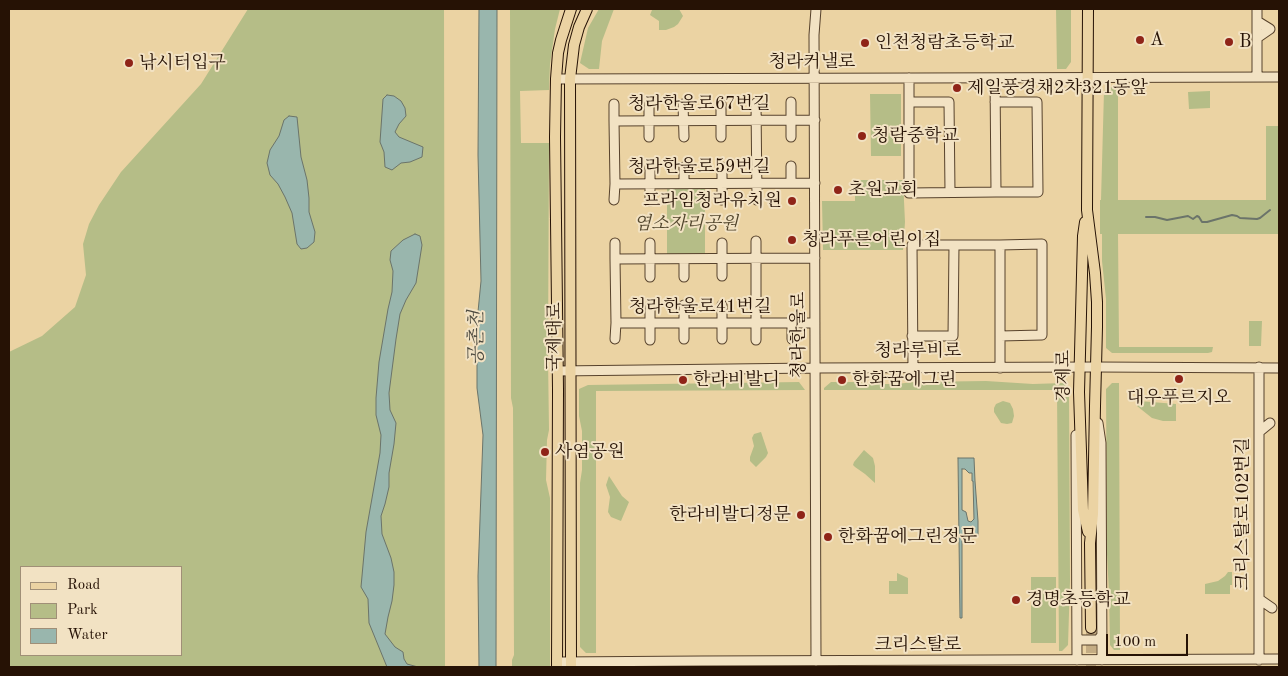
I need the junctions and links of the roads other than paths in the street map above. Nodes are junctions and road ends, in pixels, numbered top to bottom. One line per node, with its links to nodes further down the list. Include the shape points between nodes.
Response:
1 (571, 9): 14 (main road, 국제대로, via 558,53)
2 (587, 9): 15 (main road, 국제대로, via 574,45)
3 (816, 9): 16 (street, 청라한울로)
4 (1088, 9): 11 (main road, 경제로)
5 (1257, 9): 6 (street)
6 (1257, 20): 7 (street); 8 (street)
7 (1274, 29): 8 (street)
8 (1257, 38): 9 (street)
9 (1257, 76): 10 (street, 청라커낼로); 11 (street, 청라커낼로)
10 (1279, 76)
11 (1088, 77): 13 (street, 청라커낼로); 54 (main road, 경제로)
12 (908, 78): 13 (street, 청라커낼로); 16 (street, 청라커낼로); 18 (street)
13 (995, 78): 19 (street)
14 (556, 79): 15 (street, 청라커낼로); 95 (main road, 국제대로)
15 (570, 79): 16 (street, 청라커낼로); 96 (main road, 국제대로)
16 (815, 79): 30 (street, 청라한울로)
17 (791, 102): 29 (street)
18 (908, 102): 48 (street, via 949,102); 48 (street, via 909,193)
19 (995, 102): 49 (street); 49 (street, via 1038,102 1038,192)
20 (756, 103): 28 (street)
21 (614, 104): 31 (street)
22 (649, 104): 25 (street)
23 (683, 104): 26 (street)
24 (721, 104): 27 (street)
25 (649, 120): 26 (street, 청라한울로67번길); 31 (street, 청라한울로67번길); 35 (street)
26 (684, 120): 27 (street, 청라한울로67번길); 32 (street)
27 (721, 120): 28 (street, 청라한울로67번길); 33 (street)
28 (756, 120): 29 (street, 청라한울로67번길); 43 (street)
29 (791, 120): 30 (street, 청라한울로67번길); 34 (street)
30 (815, 120): 45 (street, 청라한울로)
31 (614, 121): 36 (street, 청라한울로67번길)
32 (684, 137)
33 (721, 137)
34 (791, 137)
35 (649, 138)
36 (614, 152): 46 (street, 청라한울로59번길)
37 (791, 166): 44 (street)
38 (650, 167): 47 (street)
39 (684, 167): 41 (street)
40 (722, 167): 42 (street)
41 (684, 183): 42 (street, 청라한울로59번길); 47 (street, 청라한울로59번길)
42 (722, 183): 43 (street, 청라한울로59번길); 51 (street)
43 (756, 183): 44 (street, 청라한울로59번길); 52 (street)
44 (791, 183): 45 (street, 청라한울로59번길)
45 (815, 183): 61 (street, 청라한울로)
46 (615, 184): 47 (street, 청라한울로59번길); 50 (street)
47 (650, 184): 53 (street)
48 (950, 192): 49 (street)
49 (996, 192)
50 (614, 200)
51 (722, 200)
52 (756, 200)
53 (650, 201)
54 (1087, 210): 88 (main road, 경제로, via 1083,236); 89 (main road, 경제로, via 1097,302)
55 (756, 241): 66 (street)
56 (615, 243): 62 (street, 청라한울로41번길)
57 (650, 243): 63 (street)
58 (722, 243): 65 (street)
59 (1000, 244): 60 (street); 81 (street); 81 (street, via 1042,244 1042,336)
60 (954, 245): 80 (street, via 953,336); 80 (street, via 912,245)
61 (815, 258): 66 (street); 79 (street, 청라한울로)
62 (615, 259): 63 (street); 73 (street, 청라한울로41번길)
63 (650, 259): 64 (street); 68 (street)
64 (684, 259): 65 (street); 69 (street)
65 (722, 259): 66 (street); 67 (street)
66 (756, 259): 77 (street)
67 (722, 276)
68 (650, 277)
69 (684, 277)
70 (684, 305): 75 (street)
71 (722, 305): 76 (street)
72 (650, 306): 74 (street)
73 (616, 323): 74 (street, 청라한울로41번길); 82 (street)
74 (650, 323): 75 (street, 청라한울로41번길); 86 (street)
75 (684, 323): 76 (street, 청라한울로41번길); 83 (street)
76 (722, 323): 77 (street, 청라한울로41번길); 84 (street)
77 (756, 323): 78 (street, 청라한울로41번길); 87 (street)
78 (792, 323): 79 (street, 청라한울로41번길); 85 (street)
79 (816, 323): 91 (street, 청라한울로)
80 (912, 336): 92 (street)
81 (1000, 336): 93 (street)
82 (615, 339)
83 (684, 339)
84 (722, 339)
85 (792, 339)
86 (650, 340)
87 (756, 340)
88 (1080, 367): 89 (street, 청라루비로); 93 (street, 청라루비로); 97 (main road, 경제로)
89 (1096, 367): 90 (street, 청라루비로); 98 (main road, 경제로)
90 (1259, 367): 94 (street, 청라루비로); 99 (street, 크리스탈로102번길)
91 (815, 368): 92 (street, 청라루비로); 96 (street, 청라루비로); 113 (street, 청라한울로)
92 (912, 368): 93 (street, 청라루비로)
93 (1000, 368)
94 (1279, 368)
95 (557, 371): 96 (street, 청라루비로); 114 (main road, 국제대로)
96 (571, 371): 115 (main road, 국제대로)
97 (1079, 392): 102 (main road, 경제로, via 1084,510); 108 (street, via 1076,419)
98 (1095, 406): 102 (main road, 경제로); 107 (street, via 1101,444)
99 (1259, 414): 100 (street); 101 (street, 크리스탈로102번길)
100 (1275, 423): 101 (street)
101 (1259, 432): 103 (street, 크리스탈로102번길)
102 (1090, 543): 106 (main road, 경제로)
103 (1259, 599): 104 (street); 105 (street, 크리스탈로102번길)
104 (1276, 608): 105 (street)
105 (1259, 617): 111 (street, 크리스탈로102번길)
106 (1091, 628)
107 (1102, 636): 108 (street, via 1098,640 1080,640); 110 (street)
108 (1077, 637): 109 (street)
109 (1077, 660): 110 (street, 크리스탈로); 113 (street, 크리스탈로)
110 (1102, 660): 111 (street, 크리스탈로)
111 (1259, 660): 112 (street, 크리스탈로)
112 (1279, 660)
113 (816, 661): 115 (street, 크리스탈로)
114 (557, 665): 115 (street, 크리스탈로)
115 (571, 665)

